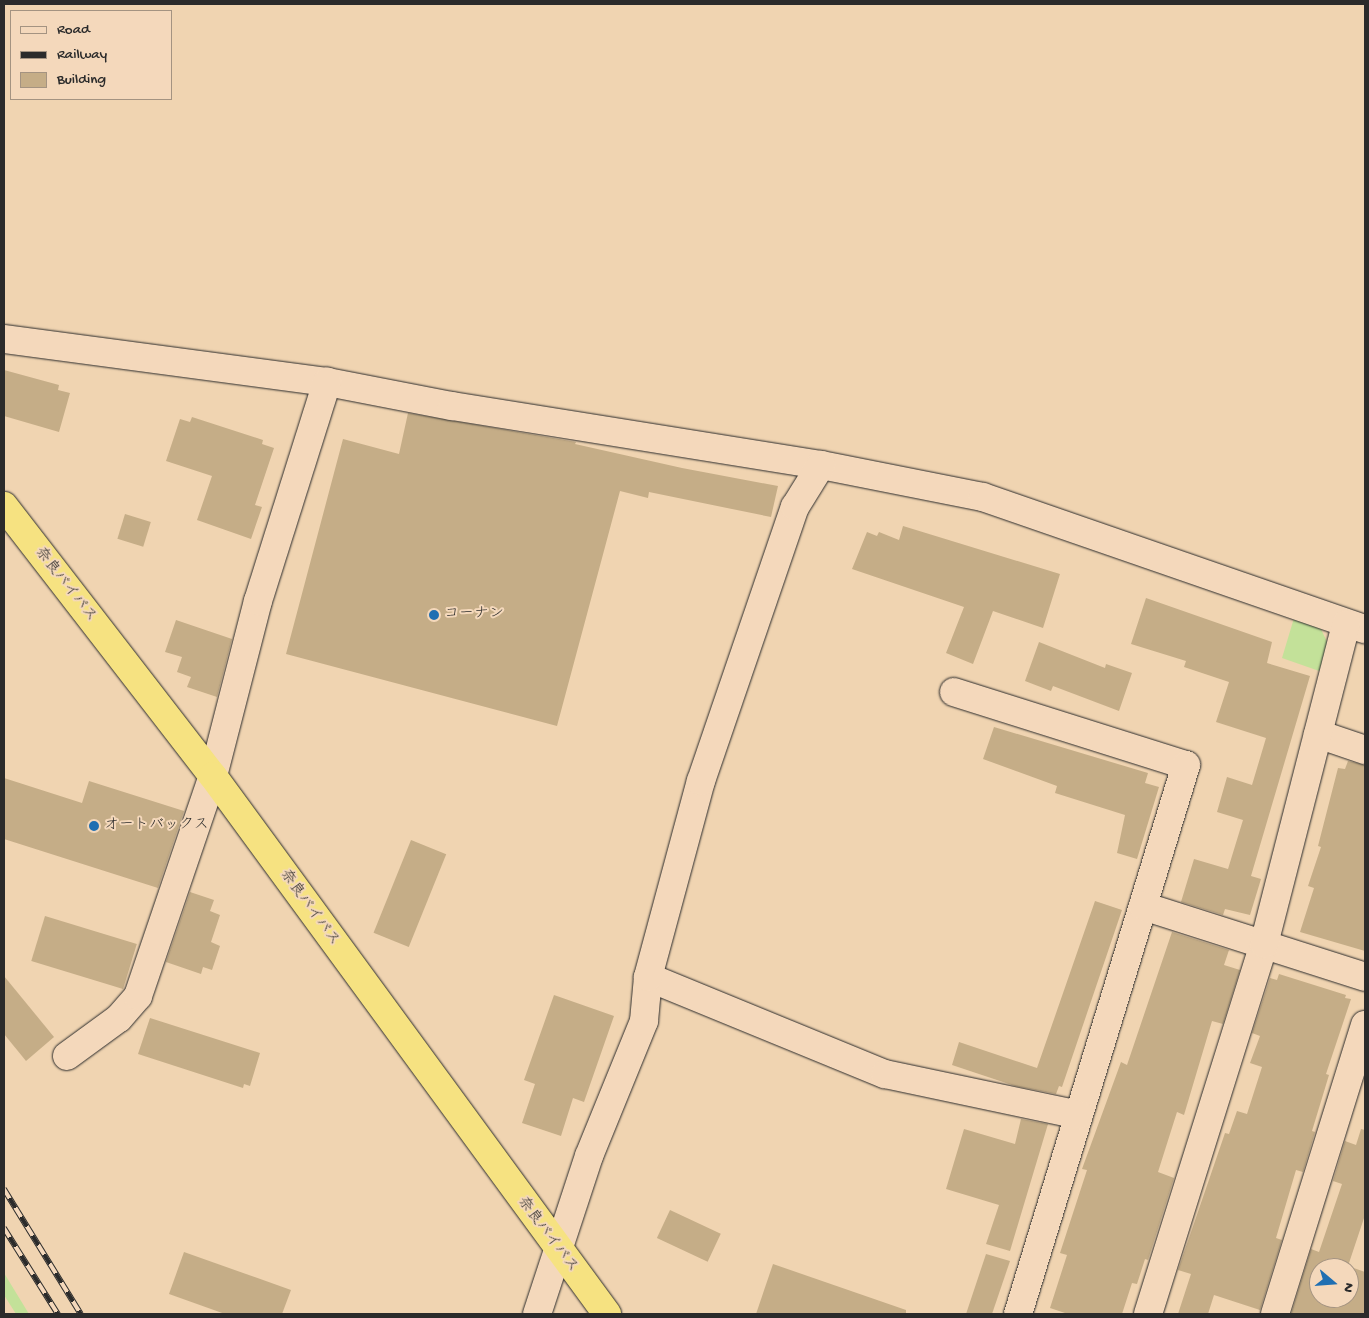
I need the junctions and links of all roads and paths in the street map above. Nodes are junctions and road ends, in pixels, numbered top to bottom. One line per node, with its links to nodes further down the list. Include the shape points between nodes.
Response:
1 (4, 338): 2 (street)
2 (327, 382): 3 (street, via 452,406); 9 (street, via 258,601)
3 (821, 464): 5 (street, via 983,497); 12 (street, via 795,507 704,772)
4 (4, 506): 9 (highway, 奈良バイパス)
5 (1356, 627): 7 (street)
6 (954, 692): 10 (street, via 1186,766)
7 (1318, 734): 8 (street); 11 (street)
8 (1365, 750)
9 (213, 776): 15 (street, via 138,996 119,1018); 17 (highway, 奈良バイパス)
10 (1143, 906): 11 (street); 16 (street)
11 (1264, 944): 13 (street); 21 (street)
12 (648, 977): 16 (street, via 885,1074); 17 (street, via 644,1021 589,1156)
13 (1365, 977)
14 (1365, 1025): 22 (street)
15 (67, 1056)
16 (1079, 1114): 20 (street)
17 (558, 1251): 18 (street); 19 (highway, 奈良バイパス)
18 (537, 1314)
19 (607, 1314)
20 (1018, 1314)
21 (1148, 1314)
22 (1275, 1314)

